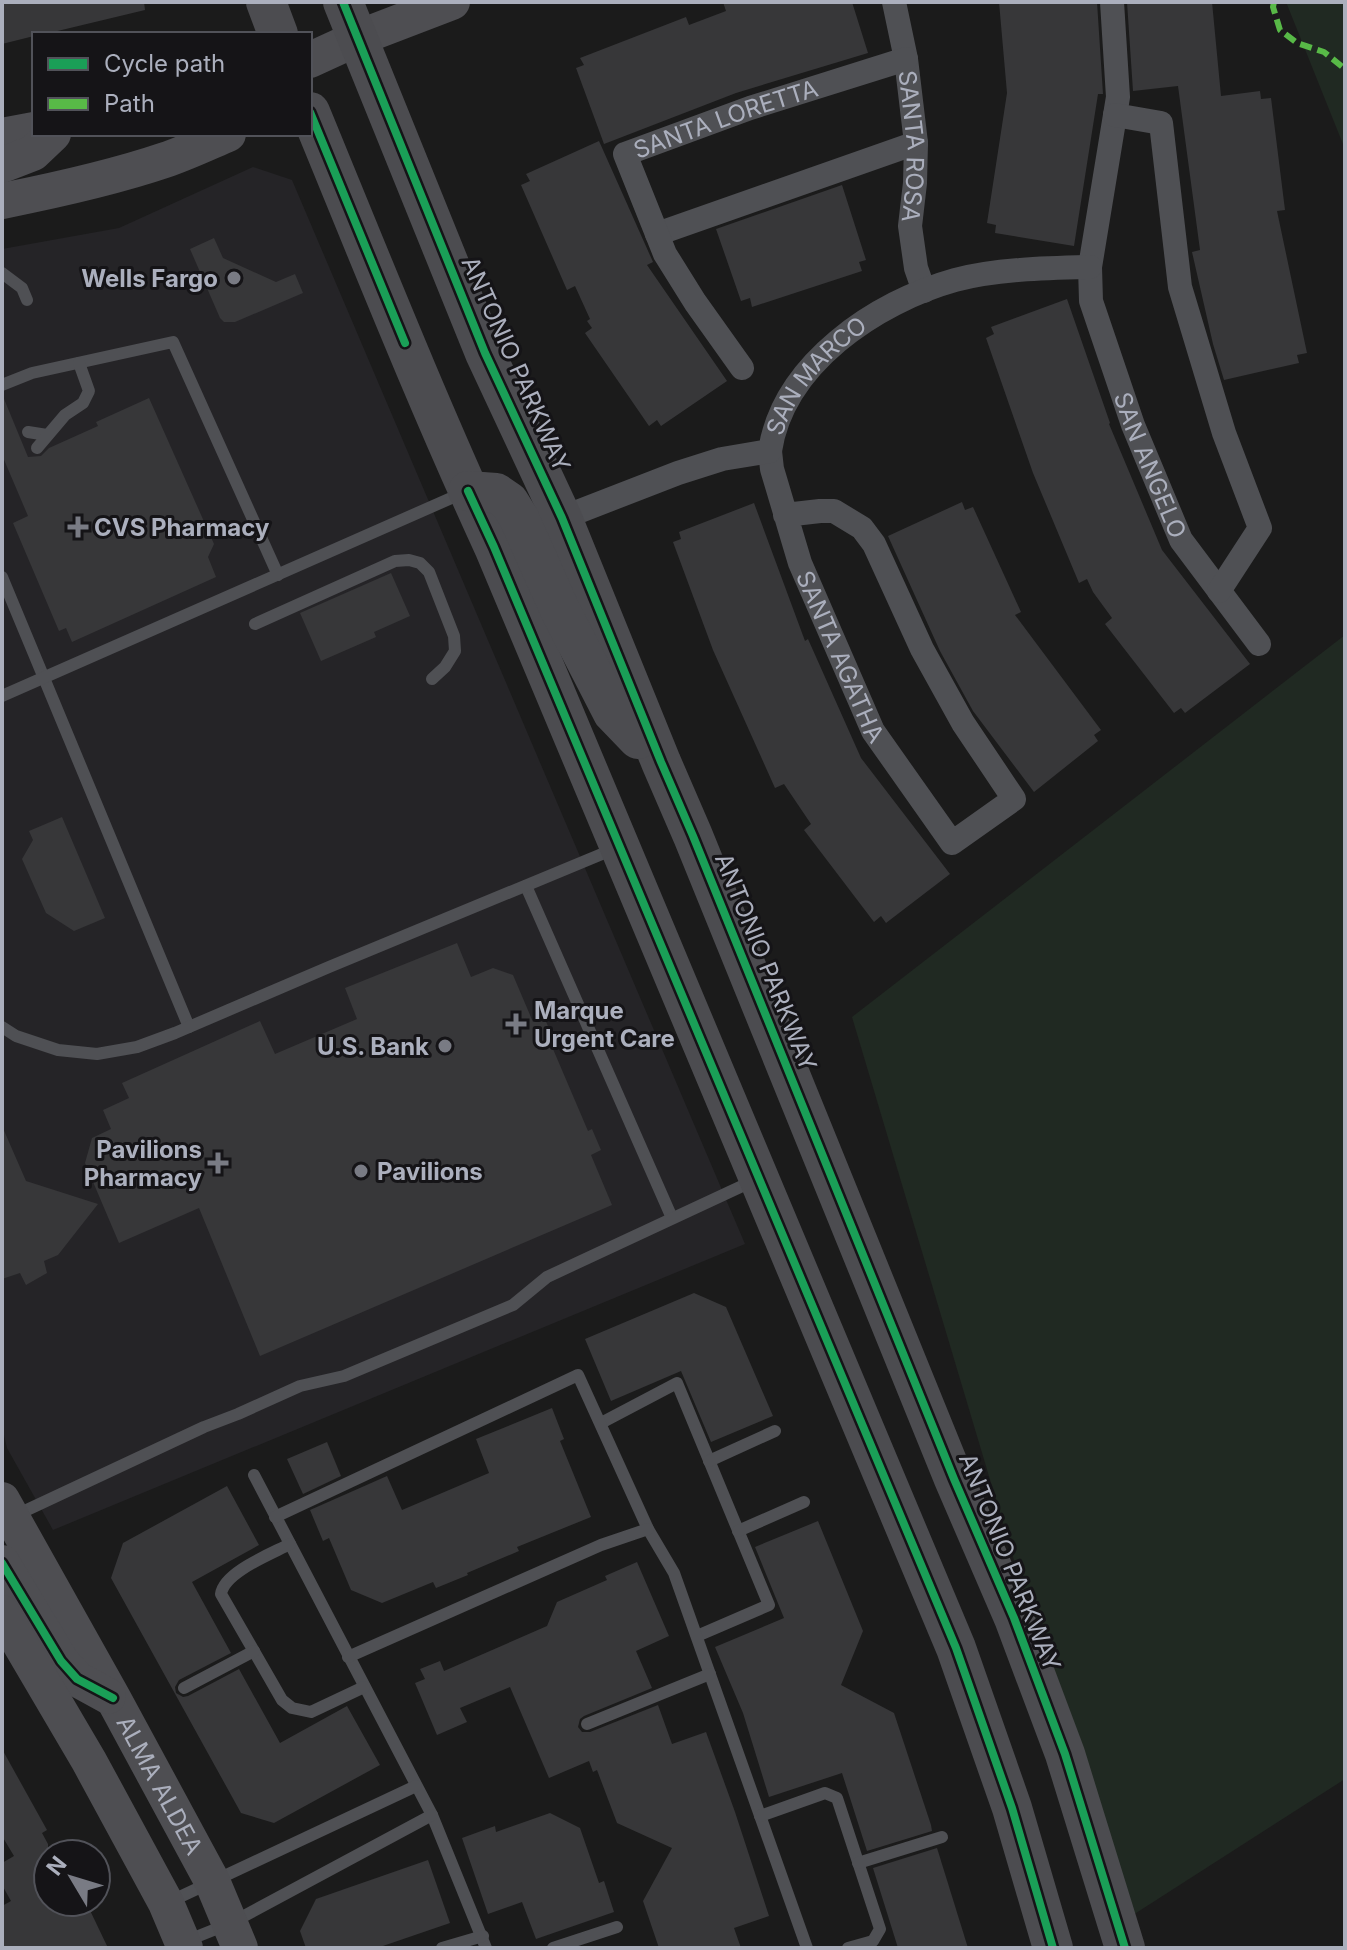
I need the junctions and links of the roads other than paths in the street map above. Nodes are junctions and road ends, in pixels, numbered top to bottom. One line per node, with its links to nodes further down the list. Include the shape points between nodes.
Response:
1 (266, 2): 6 (main road)
2 (343, 2): 7 (main road, ANTONIO PARKWAY)
3 (452, 2): 7 (main road)
4 (894, 2): 9 (street, SANTA ROSA)
5 (1112, 2): 10 (street, SAN ANGELO)
6 (277, 32)
7 (358, 38): 8 (main road); 33 (main road, ANTONIO PARKWAY, via 485,353)
8 (312, 59)
9 (906, 59): 16 (street, SANTA ROSA); 19 (street, SANTA LORETTA, via 625,154)
10 (1115, 115): 20 (street, SAN ANGELO); 36 (street, via 1161,123 1180,287 1224,433 1260,528)
11 (312, 117): 31 (main road)
12 (32, 130): 13 (main road)
13 (2, 136)
14 (51, 136): 17 (main road, via 33,153)
15 (223, 136): 18 (main road, via 117,175)
16 (916, 143): 19 (street); 22 (street, SANTA ROSA, via 910,226)
17 (2, 165)
18 (2, 201)
19 (657, 234): 25 (street, SANTA LORETTA, via 676,274)
20 (1090, 267): 22 (street, SAN MARCO, via 1006,272); 36 (street, SAN ANGELO, via 1091,301 1133,425 1181,540)
21 (2, 273): 23 (lane, via 22,288)
22 (924, 291): 30 (street, SAN MARCO, via 850,330 807,371 780,414)
23 (27, 300)
24 (79, 363): 26 (lane); 28 (lane, via 89,391); 34 (lane, via 173,342)
25 (742, 368)
26 (2, 385)
27 (28, 432): 28 (lane)
28 (47, 435): 29 (lane)
29 (37, 448)
30 (770, 451): 32 (street, SANTA AGATHA); 33 (street, SAN MARCO, via 707,463)
31 (468, 491): 34 (lane); 42 (main road, via 496,493 509,502 613,713); 43 (main road)
32 (785, 515): 32 (street, SANTA AGATHA, via 800,563 873,731 952,843 1014,799 928,662 862,528 834,511)
33 (562, 518): 42 (main road, ANTONIO PARKWAY)
34 (278, 575): 39 (lane)
35 (2, 577): 39 (lane)
36 (1219, 591): 38 (street, SAN ANGELO)
37 (255, 624): 40 (lane, via 395,561 420,563 429,572 454,636 455,651)
38 (1259, 644)
39 (43, 678): 41 (lane); 46 (lane)
40 (432, 679)
41 (2, 696)
42 (661, 762): 85 (main road, ANTONIO PARKWAY, via 1014,1618 1065,1754)
43 (620, 847): 44 (lane); 47 (main road)
44 (526, 886): 46 (lane); 48 (lane)
45 (2, 1027): 46 (lane, via 58,1050 97,1054 137,1047)
46 (189, 1027)
47 (759, 1178): 48 (lane); 84 (main road, via 956,1648 1012,1808)
48 (672, 1218): 54 (lane, via 547,1277 513,1305 344,1376 300,1386)
49 (601, 1423): 51 (lane, via 677,1383); 55 (lane, via 578,1375); 56 (lane)
50 (775, 1431): 51 (lane)
51 (709, 1461): 57 (lane)
52 (254, 1475): 55 (lane)
53 (804, 1502): 57 (lane)
54 (7, 1509): 67 (main road, ALMA ALDEA)
55 (275, 1517): 58 (lane)
56 (648, 1529): 61 (lane, via 674,1573); 63 (lane)
57 (738, 1531): 61 (lane, via 769,1605)
58 (290, 1544): 62 (lane, via 235,1573 222,1586 221,1594); 63 (lane)
59 (2, 1563): 67 (main road, via 61,1661 77,1679)
60 (2, 1613): 75 (main road, ALMA ALDEA)
61 (697, 1636): 64 (lane)
62 (254, 1651): 65 (lane, via 292,1708 311,1712); 66 (lane)
63 (348, 1657): 65 (lane)
64 (710, 1674): 68 (lane); 71 (lane)
65 (364, 1687): 69 (lane)
66 (184, 1688)
67 (113, 1698): 74 (main road, ALMA ALDEA)
68 (587, 1724)
69 (416, 1786): 70 (lane); 74 (lane)
70 (432, 1815): 77 (lane); 78 (lane)
71 (760, 1816): 73 (lane, via 825,1793 833,1795); 82 (lane)
72 (942, 1837): 73 (lane)
73 (858, 1863): 83 (lane, via 880,1929 873,1941)
74 (212, 1881): 75 (lane); 77 (main road, ALMA ALDEA)
75 (166, 1903): 79 (main road, ALMA ALDEA)
76 (617, 1927): 81 (lane)
77 (235, 1936): 79 (lane)
78 (485, 1942): 80 (lane)
79 (184, 1945)
80 (442, 1948)
81 (553, 1948)
82 (807, 1948)
83 (848, 1948)
84 (1053, 1948)
85 (1125, 1948)

